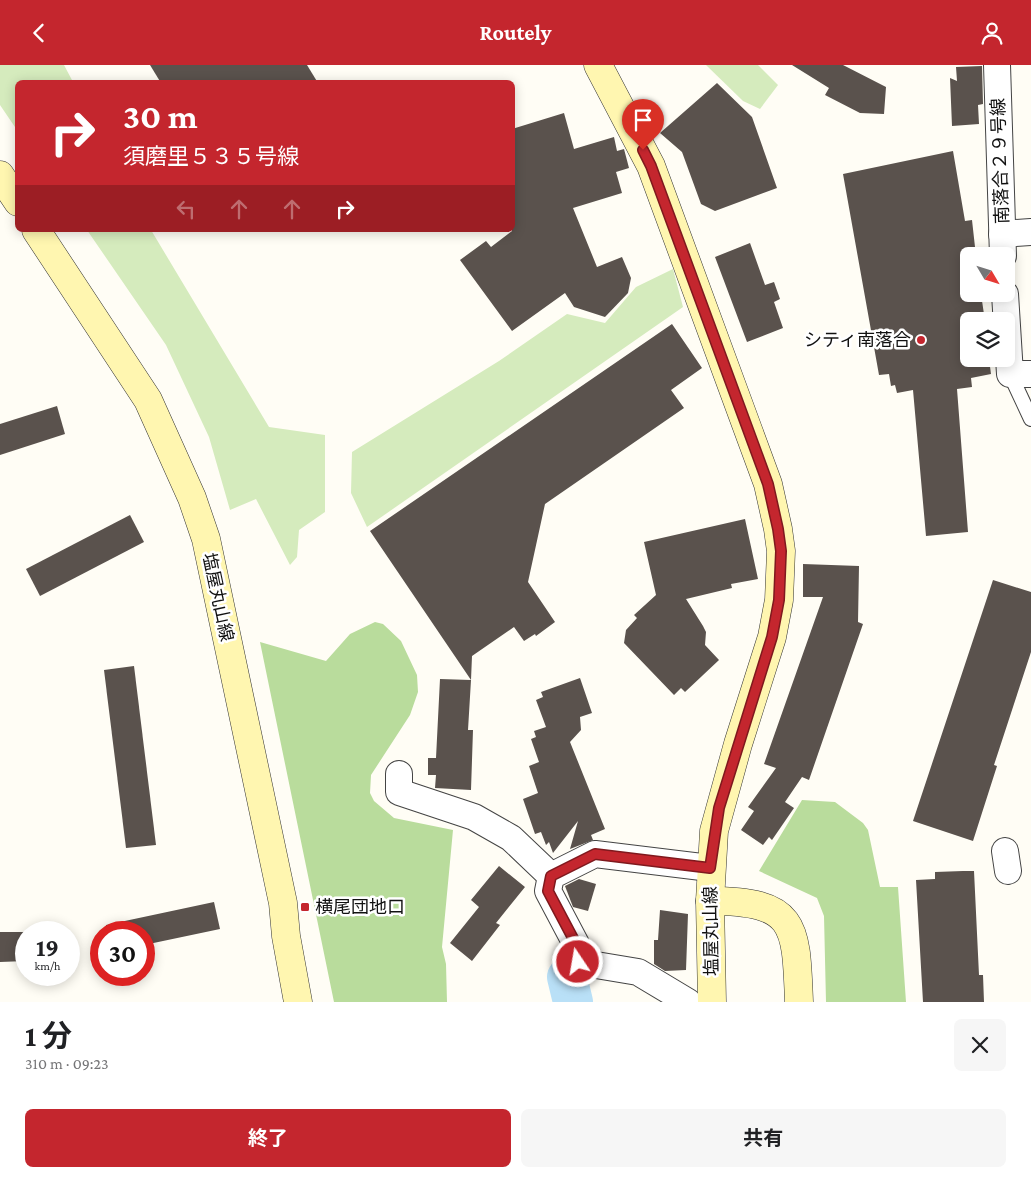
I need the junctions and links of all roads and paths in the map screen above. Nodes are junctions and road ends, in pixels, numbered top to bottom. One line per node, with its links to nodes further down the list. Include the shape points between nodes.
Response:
1 (598, 65): 12 (street, 塩屋丸山線, via 651,166 768,484 778,529 781,577 777,617 719,808)
2 (997, 65): 7 (street, 南落合２９号線)
3 (0, 175): 4 (street)
4 (15, 198)
5 (37, 232): 15 (street, 塩屋丸山線, via 148,401 198,515 206,539 283,903)
6 (1031, 232): 7 (street)
7 (1003, 245)
8 (1007, 303): 9 (street)
9 (1020, 374): 10 (lane)
10 (1031, 419)
11 (399, 774): 13 (street, via 399,792 474,817 496,829 511,838)
12 (710, 868): 13 (street, via 595,854); 14 (street, 塩屋丸山線)
13 (551, 876): 16 (street, via 548,891 576,944 578,962 638,972)
14 (710, 901): 17 (street, 塩屋丸山線); 18 (street, via 740,901 757,905 785,920 797,952)
15 (298, 1002)
16 (688, 1002)
17 (712, 1002)
18 (799, 1002)

